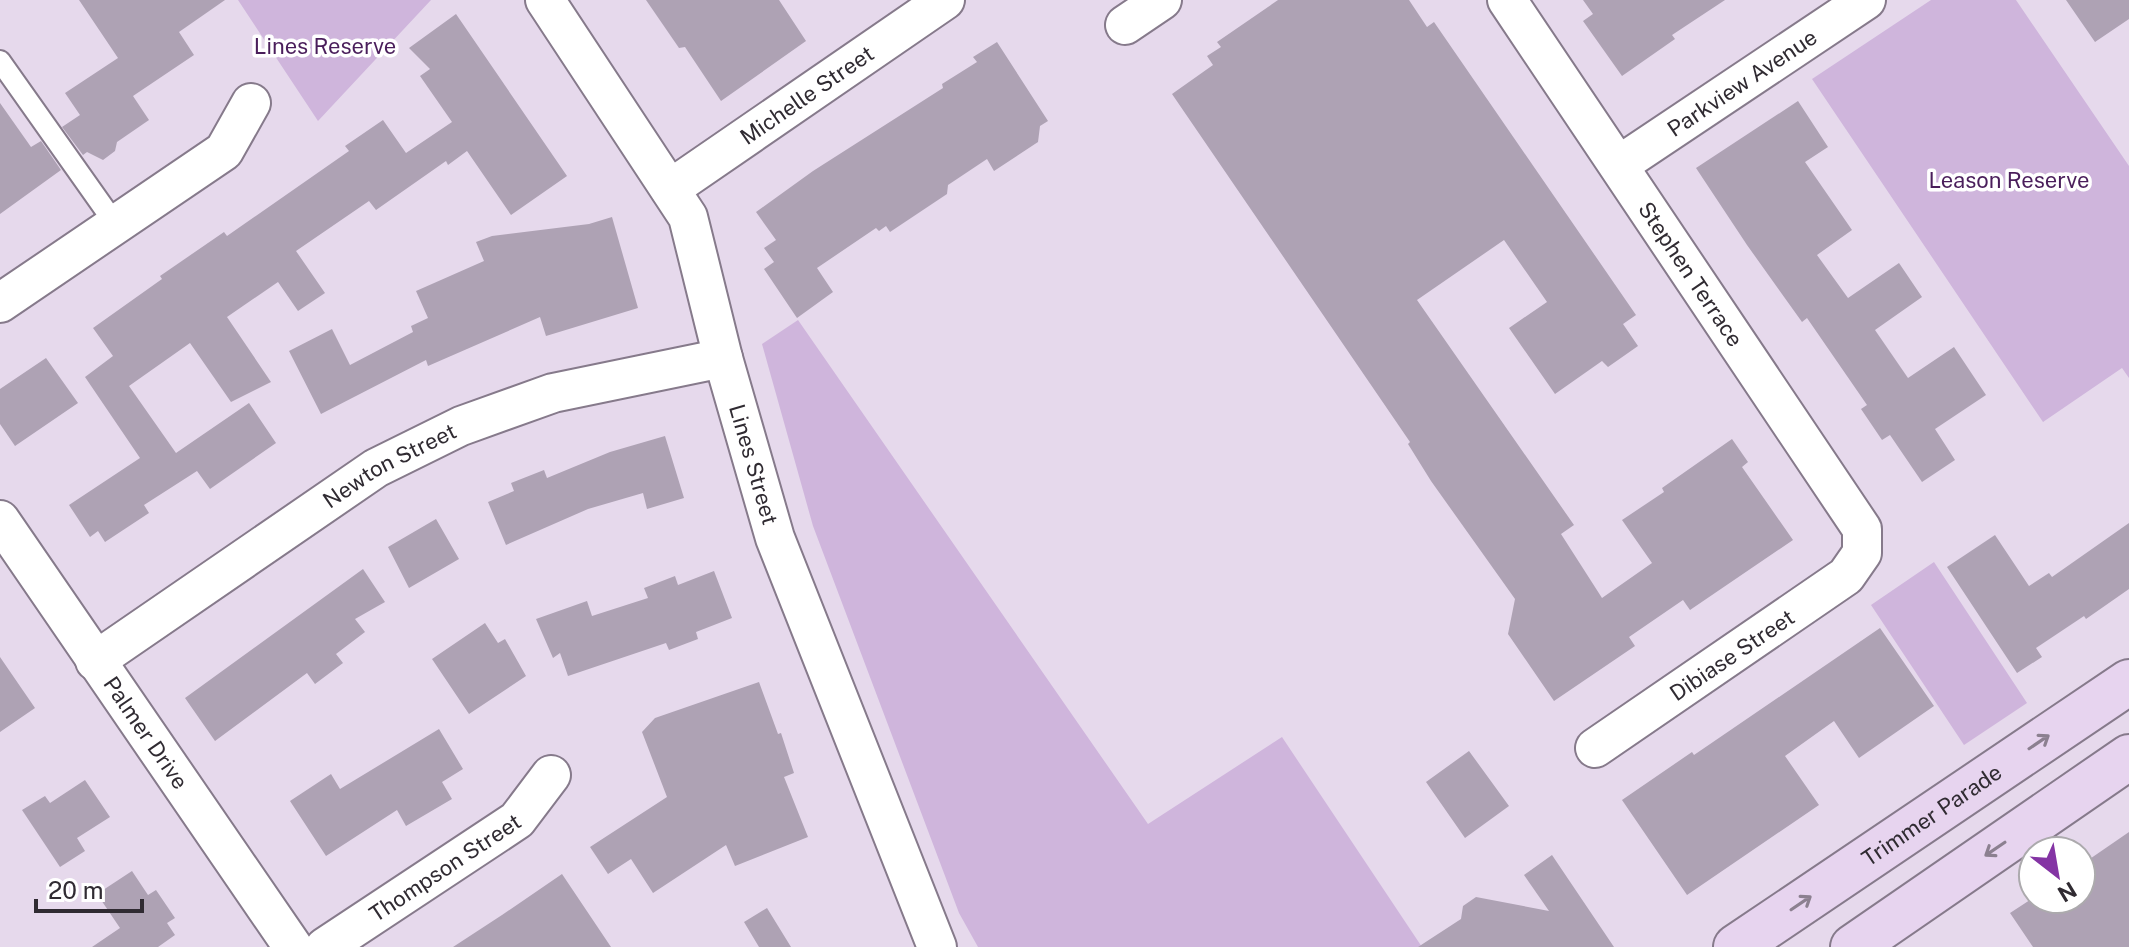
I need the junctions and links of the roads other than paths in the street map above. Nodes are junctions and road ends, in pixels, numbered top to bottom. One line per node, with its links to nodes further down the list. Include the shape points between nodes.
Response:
1 (545, 0): 10 (street, Lines Street)
2 (945, 0): 10 (street, Michelle Street)
3 (1162, 0): 6 (street)
4 (1507, 0): 9 (street, Stephen Terrace)
5 (1866, 0): 9 (street, Parkview Avenue)
6 (1125, 25)
7 (0, 61): 11 (lane)
8 (251, 103): 11 (street, via 224,151)
9 (1619, 165): 15 (street, Stephen Terrace, via 1862,529)
10 (670, 189): 13 (street, Lines Street, via 688,217)
11 (116, 225): 12 (street)
12 (0, 303)
13 (723, 358): 16 (street, Newton Street, via 553,393 461,426 376,468); 23 (street, Lines Street, via 775,538)
14 (0, 520): 16 (street, Palmer Drive)
15 (1862, 553): 18 (street, Dibiase Street, via 1846,576)
16 (95, 661): 21 (street, Palmer Drive)
17 (2129, 682): 24 (main road, Trimmer Parade, one-way to 17)
18 (1595, 748)
19 (2129, 757): 25 (main road, one-way to 25)
20 (551, 775): 22 (street, Thompson Street, via 517,820)
21 (293, 947)
22 (325, 947)
23 (937, 947)
24 (1736, 947)
25 (1853, 947)

